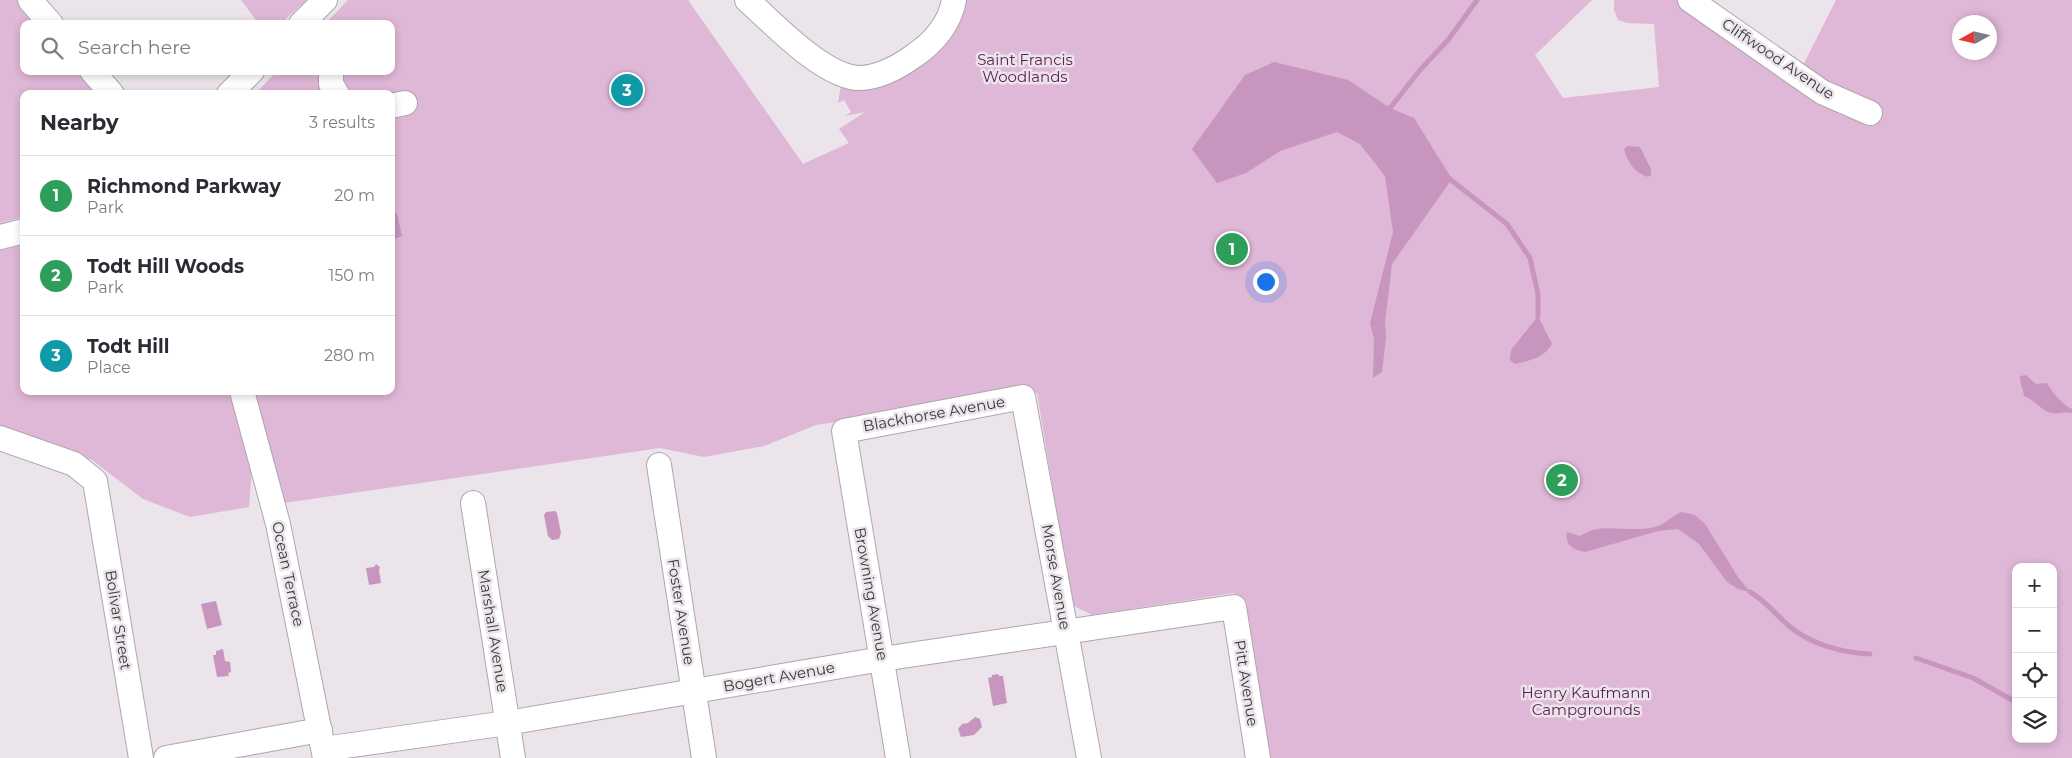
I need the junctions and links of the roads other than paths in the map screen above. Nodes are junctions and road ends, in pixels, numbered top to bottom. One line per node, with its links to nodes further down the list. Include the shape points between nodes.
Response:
1 (30, 0): 5 (street)
2 (747, 0): 3 (street, via 830,70 853,78 888,72 926,47 945,25)
3 (954, 0)
4 (1690, 0): 12 (street, Cliffwood Avenue, via 1822,92)
5 (48, 20)
6 (95, 75): 9 (street)
7 (248, 75): 10 (street)
8 (331, 75): 11 (street)
9 (109, 90)
10 (233, 90)
11 (335, 90)
12 (1870, 113)
13 (20, 232): 14 (street)
14 (0, 237)
15 (243, 395): 26 (street, Ocean Terrace, via 278,524)
16 (1023, 397): 17 (street, Blackhorse Avenue); 22 (street, Morse Avenue)
17 (844, 431): 23 (street, Browning Avenue)
18 (0, 438): 27 (street, Bolivar Street, via 74,464 95,481)
19 (659, 465): 24 (street, Foster Avenue)
20 (473, 503): 25 (street, Marshall Avenue)
21 (1234, 607): 22 (street, Bogert Avenue); 33 (street, Pitt Avenue)
22 (1066, 631): 23 (street, Bogert Avenue); 32 (street, Morse Avenue)
23 (882, 659): 24 (street, Bogert Avenue); 31 (street, Browning Avenue)
24 (694, 692): 25 (street, Bogert Avenue); 30 (street, Foster Avenue)
25 (507, 723): 26 (street, Bogert Avenue); 29 (street, Marshall Avenue)
26 (323, 746): 28 (street, Bogert Avenue)
27 (141, 758)
28 (166, 758)
29 (513, 758)
30 (704, 758)
31 (898, 758)
32 (1089, 758)
33 (1258, 758)

